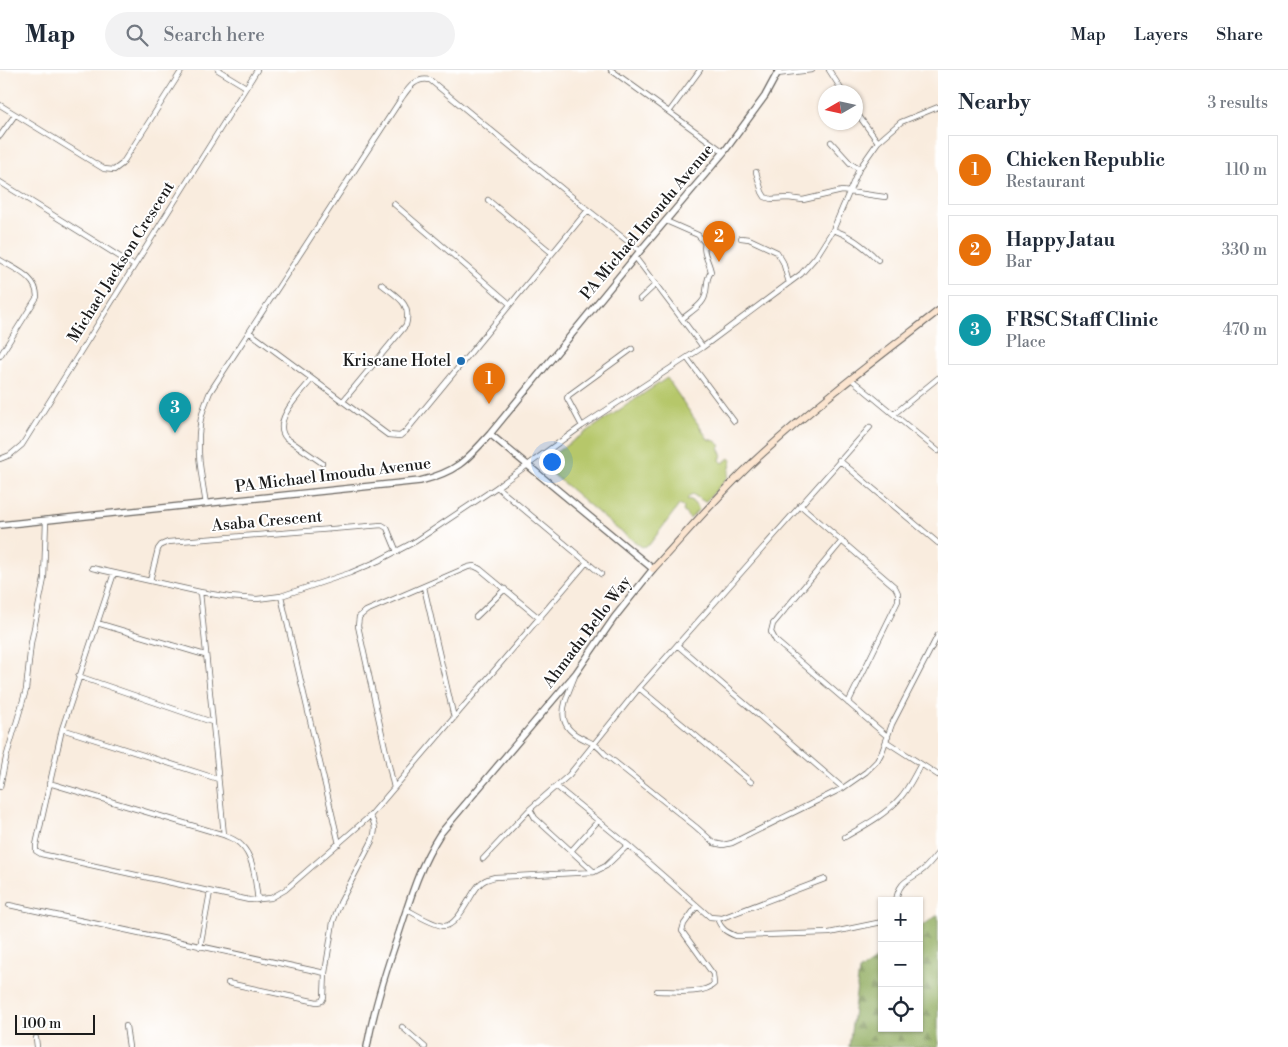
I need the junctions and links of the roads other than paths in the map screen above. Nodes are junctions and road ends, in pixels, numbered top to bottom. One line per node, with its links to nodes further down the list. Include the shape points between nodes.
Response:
1 (182, 70): 14 (street, via 122,164 114,170 104,169)
2 (218, 70): 10 (street)
3 (257, 70): 10 (street, Michael Jackson Crescent)
4 (610, 70): 13 (street)
5 (700, 70): 13 (street)
6 (812, 70): 8 (street)
7 (829, 70): 9 (street)
8 (778, 72): 19 (street, PA Michael Imoudu Avenue)
9 (838, 85)
10 (246, 87): 38 (street, Michael Jackson Crescent)
11 (0, 105): 14 (street)
12 (938, 107): 18 (street, via 901,122)
13 (669, 112): 19 (street)
14 (15, 114): 16 (street)
15 (863, 122): 18 (street)
16 (0, 136)
17 (831, 142): 20 (street)
18 (878, 142): 20 (street)
19 (724, 152): 28 (street, PA Michael Imoudu Avenue)
20 (858, 169): 23 (street)
21 (756, 172): 23 (street, via 762,192 771,199 803,200)
22 (0, 182): 38 (street)
23 (850, 191): 24 (street); 29 (street)
24 (885, 198)
25 (488, 200): 34 (street)
26 (394, 204): 43 (street)
27 (588, 210): 33 (street); 34 (street); 46 (street, via 430,80 418,80 401,99)
28 (666, 221): 32 (street, via 698,236); 33 (street, PA Michael Imoudu Avenue)
29 (834, 230): 37 (street, via 859,244); 39 (street, via 816,257)
30 (718, 231): 32 (street)
31 (741, 238): 39 (street, via 777,252)
32 (705, 243): 45 (street, via 704,252 711,272 706,278 706,294 702,302)
33 (640, 251): 35 (street, PA Michael Imoudu Avenue)
34 (552, 253): 43 (street)
35 (635, 257): 41 (street); 59 (street, PA Michael Imoudu Avenue)
36 (0, 260): 49 (street, via 37,287 37,297)
37 (878, 260)
38 (133, 265): 61 (street, Michael Jackson Crescent, via 22,445)
39 (789, 283): 47 (street)
40 (381, 284): 54 (street, via 406,306 409,315 406,325)
41 (656, 284): 42 (street); 45 (street)
42 (640, 299)
43 (510, 304): 54 (street, via 400,436 388,435)
44 (938, 311): 53 (main road, Ahmadu Bello Way)
45 (682, 319): 47 (street)
46 (249, 332): 52 (street); 66 (street, via 210,392 199,426)
47 (703, 347): 50 (street)
48 (632, 349): 57 (street, via 569,394 567,398)
49 (0, 356)
50 (687, 358): 56 (street); 57 (street)
51 (938, 378): 55 (street)
52 (312, 379): 54 (street); 63 (street, via 283,417 281,433)
53 (851, 379): 55 (street); 75 (main road, Ahmadu Bello Way, via 763,452)
54 (342, 401)
55 (894, 414): 60 (street)
56 (734, 421)
57 (582, 426): 64 (street)
58 (870, 427): 62 (street)
59 (490, 434): 64 (street); 66 (street, PA Michael Imoudu Avenue, via 468,459 453,470 429,479)
60 (938, 451)
61 (0, 459)
62 (839, 460): 67 (street); 71 (street)
63 (322, 463)
64 (526, 465): 65 (street); 75 (street)
65 (497, 487): 72 (street); 73 (street)
66 (206, 504): 68 (street, PA Michael Imoudu Avenue)
67 (800, 505): 70 (street); 87 (street)
68 (46, 520): 69 (street, PA Michael Imoudu Avenue); 103 (street, via 44,579 31,643 26,690)
69 (0, 525)
70 (842, 542): 92 (street, via 898,593 898,601); 92 (street, via 773,624 771,632)
71 (938, 543)
72 (397, 552): 78 (street, Asaba Crescent, via 387,528 382,524 168,542 158,549); 82 (street, via 350,573)
73 (587, 562): 77 (street); 84 (street)
74 (92, 568): 76 (street)
75 (653, 569): 89 (street, Ahmadu Bello Way)
76 (114, 573): 78 (street); 85 (street)
77 (600, 574)
78 (150, 581): 81 (street)
79 (424, 587): 80 (street, via 474,566); 93 (street); 105 (street, via 366,611 359,617 358,626)
80 (505, 589): 83 (street); 84 (street)
81 (200, 592): 82 (street, via 257,600); 88 (street)
82 (281, 596): 112 (street)
83 (476, 617)
84 (539, 618): 93 (street)
85 (97, 623): 88 (street); 90 (street)
86 (938, 635): 96 (street)
87 (677, 645): 91 (street); 106 (street)
88 (206, 655): 94 (street)
89 (576, 673): 97 (street, via 566,700 565,725 569,731); 124 (street, Ahmadu Bello Way, via 440,834 426,856)
90 (78, 676): 94 (street); 95 (street)
91 (639, 688): 97 (street); 101 (street)
92 (848, 703): 96 (street)
93 (454, 718): 105 (street)
94 (212, 722): 100 (street)
95 (62, 729): 100 (street); 102 (street)
96 (887, 740): 98 (street); 106 (street, via 877,761)
97 (595, 743): 104 (street); 106 (street, via 723,845)
98 (921, 764): 99 (street); 111 (street, via 899,799)
99 (938, 775)
100 (218, 779): 110 (street)
101 (751, 782)
102 (49, 784): 110 (street); 119 (street, via 36,851)
103 (0, 786)
104 (557, 786): 107 (street); 109 (street)
105 (394, 788): 108 (street)
106 (843, 788)
107 (530, 809): 114 (street, via 535,818); 116 (street)
108 (370, 816): 112 (street); 128 (street, via 376,831 333,922)
109 (598, 821): 113 (street); 114 (street)
110 (224, 835): 121 (street, via 247,853)
111 (845, 837)
112 (339, 844): 121 (street, via 285,890 271,898)
113 (628, 845): 117 (street, via 606,866); 123 (street)
114 (572, 851): 117 (street)
115 (938, 853): 120 (street, via 924,869 908,878 899,888)
116 (483, 859)
117 (594, 872): 124 (street, via 486,879 449,925 443,926)
118 (825, 879): 125 (street)
119 (210, 892): 121 (street); 127 (street)
120 (897, 897)
121 (258, 900)
122 (9, 905): 127 (street)
123 (697, 906): 125 (street, via 710,917); 130 (street, via 682,930 712,974 714,984 702,991)
124 (406, 909): 136 (street, Ahmadu Bello Way, via 380,991)
125 (717, 918): 126 (street, via 720,927 736,936 829,933)
126 (878, 923)
127 (200, 947): 128 (street)
128 (325, 973): 129 (street, via 324,997 317,1002)
129 (228, 983)
130 (657, 992)
131 (126, 1026): 135 (street)
132 (402, 1027): 137 (street)
133 (36, 1038): 134 (street)
134 (37, 1047)
135 (129, 1047)
136 (367, 1047)
137 (424, 1047)

